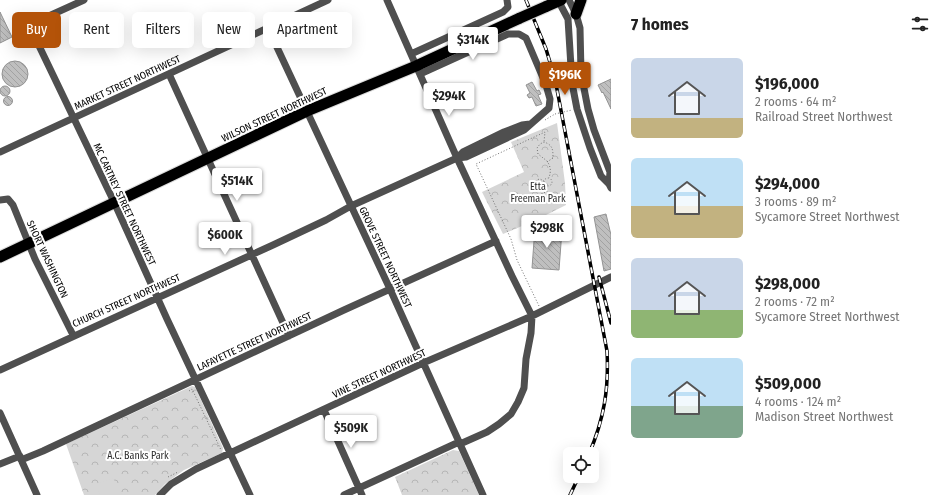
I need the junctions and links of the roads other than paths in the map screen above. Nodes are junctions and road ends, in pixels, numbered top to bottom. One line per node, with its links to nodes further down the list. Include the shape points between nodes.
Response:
1 (84, 0): 16 (street, MC CARTNEY STREET NORTHWEST, via 29,25)
2 (328, 0): 8 (street, MARKET STREET NORTHWEST)
3 (387, 0): 12 (street)
4 (507, 0): 12 (street, via 508,7 503,12)
5 (562, 0): 13 (highway, WILSON STREET NORTHWEST, bridge, via 520,18); 20 (street, via 560,4 570,29 572,83 577,109 601,176)
6 (569, 0): 9 (street)
7 (581, 0): 9 (highway)
8 (302, 12)
9 (576, 14): 20 (street, via 581,35 581,73 586,102 610,172)
10 (263, 30): 14 (street, MARKET STREET NORTHWEST)
11 (277, 48): 15 (street, GROVE STREET NORTHWEST)
12 (411, 54): 13 (street)
13 (418, 70): 15 (highway, WILSON STREET NORTHWEST); 18 (street); 18 (street, CHURCH STREET NORTHWEST, via 508,34 520,34 526,38 550,99 549,108 524,130 466,157)
14 (169, 74): 16 (street, MARKET STREET NORTHWEST); 19 (street)
15 (307, 111): 19 (highway, WILSON STREET NORTHWEST); 23 (street, GROVE STREET NORTHWEST)
16 (74, 118): 17 (street, MARKET STREET NORTHWEST); 22 (street, MC CARTNEY STREET NORTHWEST)
17 (0, 152)
18 (457, 158): 23 (street, CHURCH STREET NORTHWEST); 24 (street)
19 (207, 159): 22 (highway, WILSON STREET NORTHWEST); 26 (street)
20 (610, 185)
21 (0, 200): 25 (street, SHORT WASHINGTON, via 8,199 13,204)
22 (114, 202): 25 (highway, WILSON STREET NORTHWEST); 30 (street, MC CARTNEY STREET NORTHWEST)
23 (351, 206): 26 (street, CHURCH STREET NORTHWEST); 29 (street, GROVE STREET NORTHWEST)
24 (496, 241): 29 (street, LAFAYETTE STREET NORTHWEST); 31 (street)
25 (28, 243): 27 (highway, WILSON STREET NORTHWEST); 32 (street, SHORT WASHINGTON)
26 (251, 254): 30 (street, CHURCH STREET NORTHWEST); 33 (street)
27 (0, 257)
28 (611, 277): 31 (street, VINE STREET NORTHWEST)
29 (390, 289): 33 (street, LAFAYETTE STREET NORTHWEST); 34 (street, GROVE STREET NORTHWEST)
30 (157, 297): 32 (street, CHURCH STREET NORTHWEST); 36 (street, MC CARTNEY STREET NORTHWEST)
31 (532, 316): 34 (street, VINE STREET NORTHWEST); 39 (street, via 524,388 518,402 511,414 499,424)
32 (73, 335): 35 (street, CHURCH STREET NORTHWEST)
33 (289, 336): 36 (street, LAFAYETTE STREET NORTHWEST)
34 (423, 363): 37 (street, VINE STREET NORTHWEST); 39 (street, GROVE STREET NORTHWEST)
35 (0, 370)
36 (196, 380): 40 (street, MC CARTNEY STREET NORTHWEST); 41 (street, LAFAYETTE STREET NORTHWEST)
37 (324, 410): 40 (street, VINE STREET NORTHWEST); 43 (street)
38 (0, 413): 41 (street)
39 (460, 443): 43 (street); 49 (street, GROVE STREET NORTHWEST)
40 (231, 453): 45 (street, VINE STREET NORTHWEST, via 182,476); 46 (street, MC CARTNEY STREET NORTHWEST)
41 (20, 458): 42 (street, LAFAYETTE STREET NORTHWEST); 44 (street)
42 (0, 464)
43 (359, 488): 47 (street); 48 (street)
44 (37, 495)
45 (160, 495)
46 (250, 495)
47 (344, 495)
48 (362, 495)
49 (483, 495)

